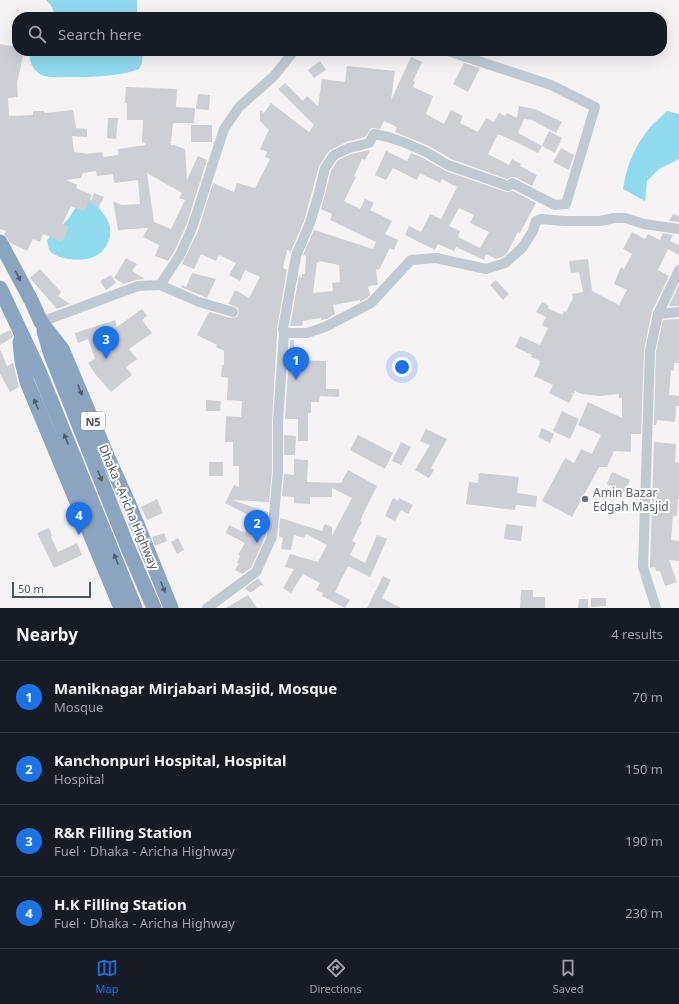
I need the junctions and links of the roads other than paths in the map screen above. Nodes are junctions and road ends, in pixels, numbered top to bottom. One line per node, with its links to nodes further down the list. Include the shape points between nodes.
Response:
1 (290, 56): 6 (street, via 274,76 239,107 224,129 192,228 180,255)
2 (463, 56): 13 (street, via 551,85 595,107 566,204 555,205 512,183 508,186 448,165 403,142 374,134 369,143 334,155 325,168 320,193 296,256 282,329)
3 (679, 229): 13 (street, via 624,218 600,221 541,219 536,221 522,248 505,263 486,269 436,258 411,260 371,303 325,327 307,333)
4 (0, 242): 11 (highway, Dhaka - Aricha Highway / N5, one-way to 11)
5 (679, 270): 10 (street)
6 (160, 285): 8 (street, via 198,302); 11 (street, via 138,286)
7 (0, 288): 12 (highway, N5)
8 (233, 312)
9 (679, 312): 10 (street)
10 (658, 314): 19 (street, via 650,351 643,567)
11 (41, 322): 16 (highway, Dhaka - Aricha Highway / N5, one-way to 16, via 51,355); 17 (highway, Dhaka - Aricha Highway / N5, one-way to 17, via 65,355)
12 (19, 330): 14 (highway, one-way to 12, via 27,382); 15 (highway, N5, one-way to 12, via 39,371)
13 (284, 333): 18 (street, via 278,421 278,471 272,537 256,572)
14 (120, 608)
15 (135, 608)
16 (154, 608)
17 (171, 608)
18 (207, 608)
19 (656, 608)

